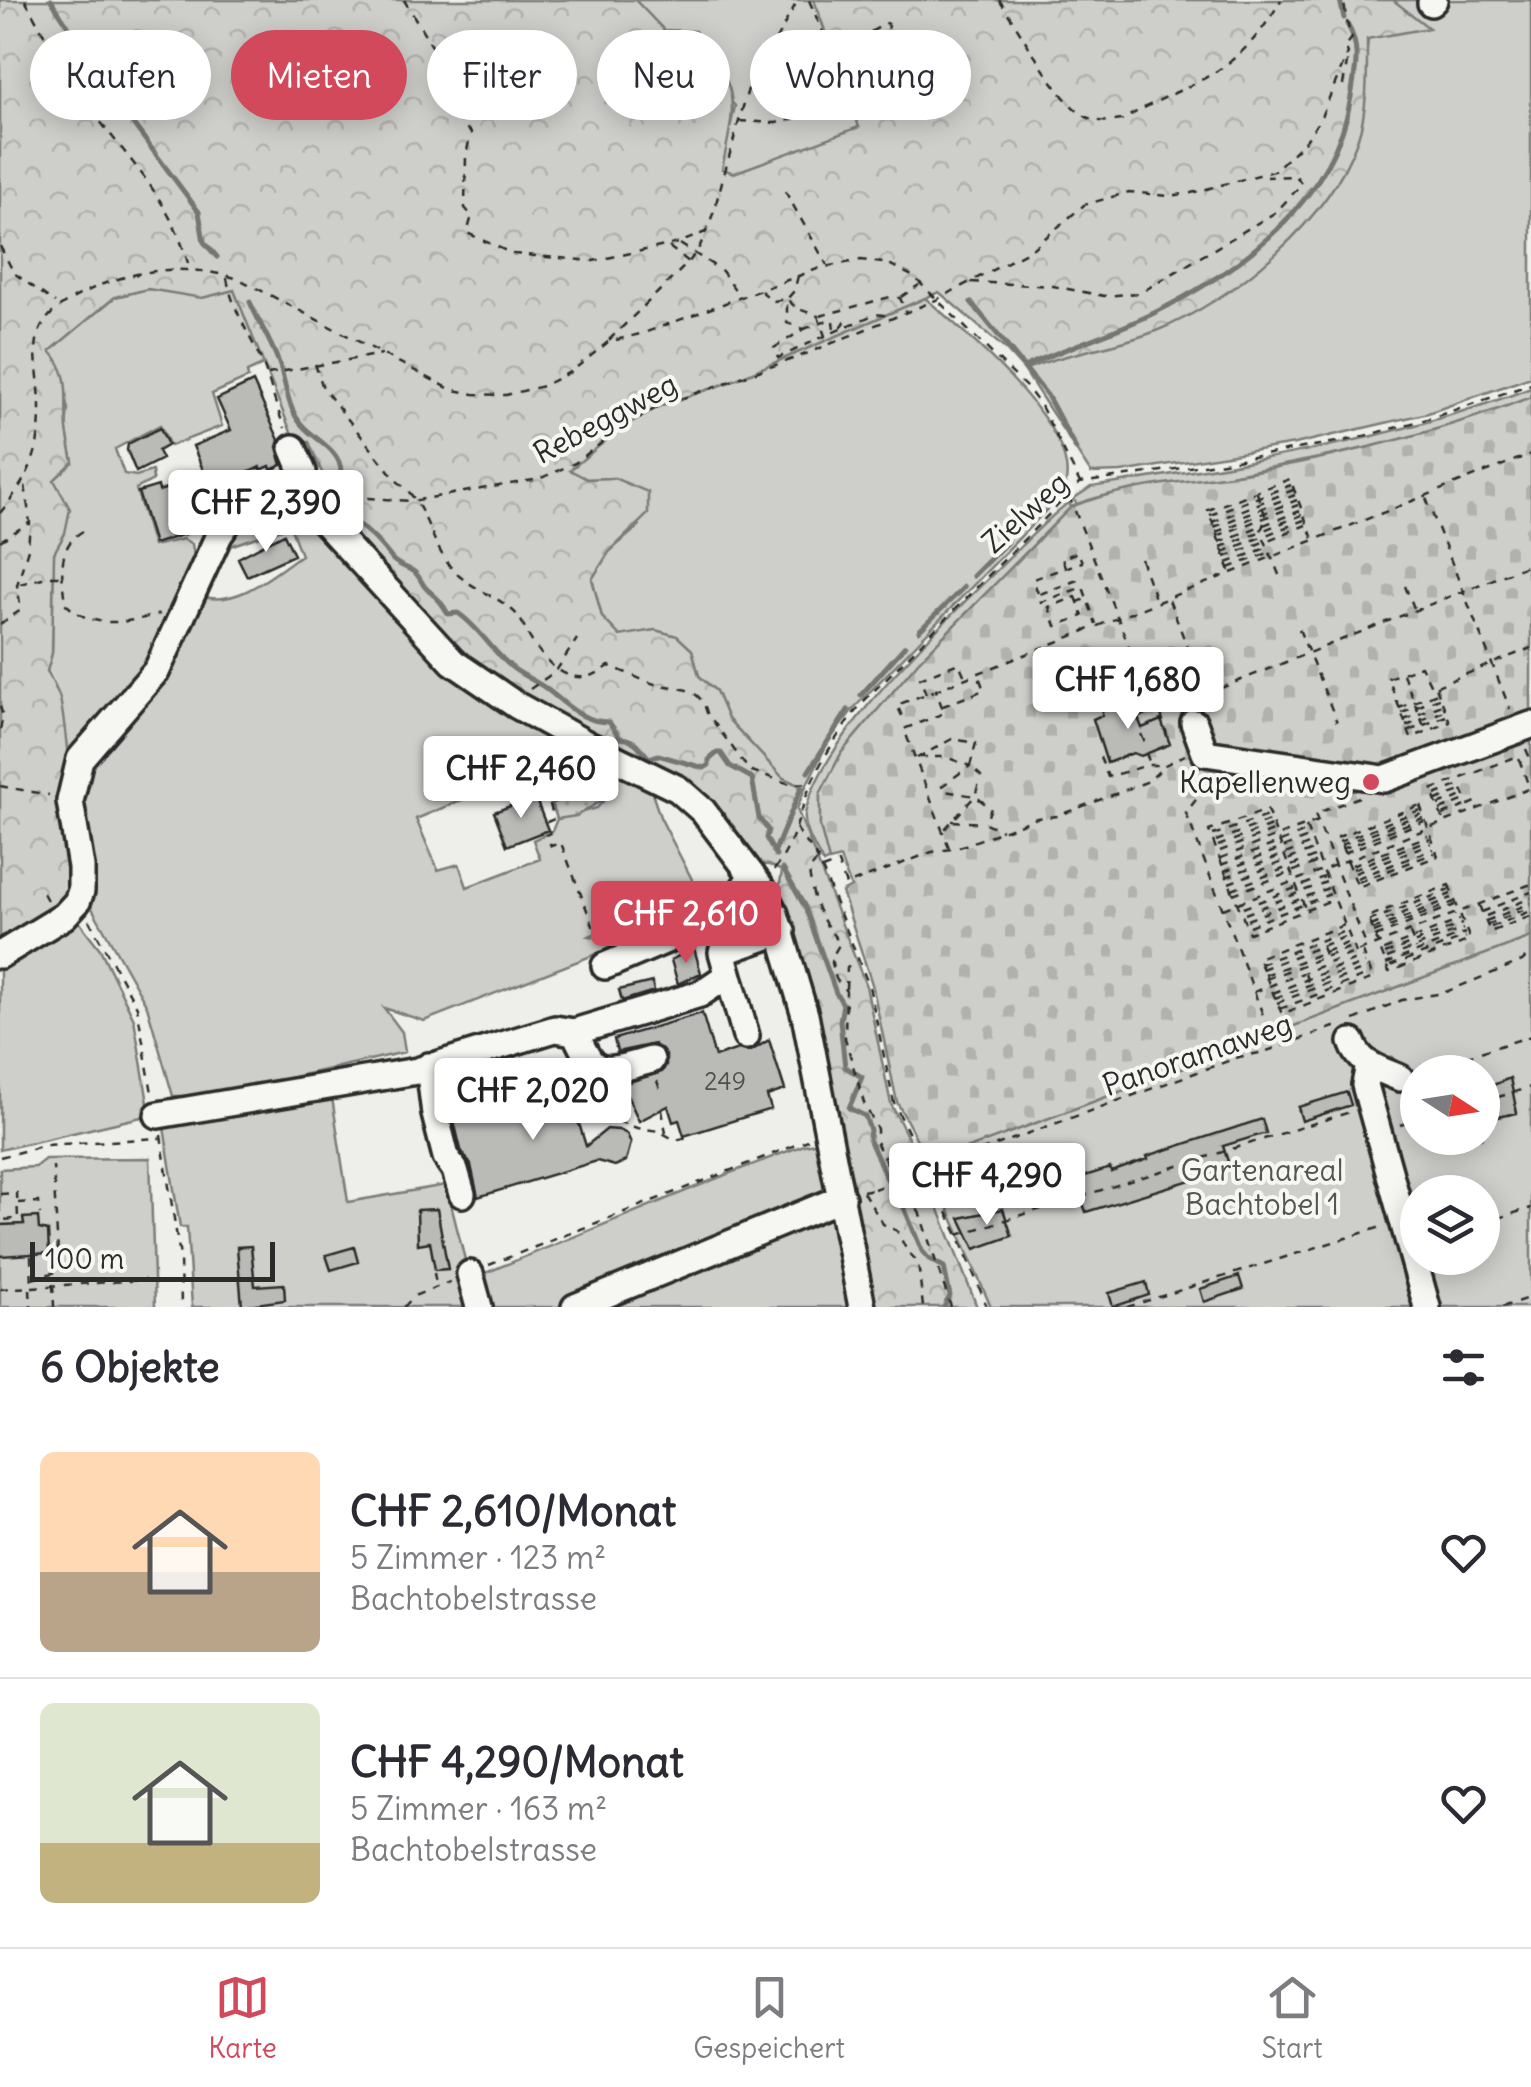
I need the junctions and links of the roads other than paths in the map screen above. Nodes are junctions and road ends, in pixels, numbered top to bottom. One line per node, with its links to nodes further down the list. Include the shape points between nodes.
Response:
1 (293, 448): 2 (street, via 303,472)
2 (293, 496): 5 (street, via 452,662 505,699 678,789); 7 (street, via 267,492 238,508 212,547 158,670 80,759 70,802 81,867 77,902)
3 (1180, 724): 4 (street, via 1204,752 1384,779)
4 (1525, 727)
5 (756, 881): 6 (street); 8 (street, via 718,918)
6 (782, 931): 9 (street, via 722,952); 19 (street)
7 (0, 955)
8 (605, 966)
9 (728, 975): 10 (street, via 700,994); 11 (street)
10 (574, 1032): 13 (street, via 592,1064 607,1068); 15 (street, via 555,1029)
11 (746, 1036)
12 (1352, 1042): 14 (street)
13 (651, 1060)
14 (1370, 1065): 16 (street); 24 (street, via 1365,1085)
15 (429, 1066): 17 (street); 18 (street, via 434,1114)
16 (1400, 1078)
17 (160, 1126)
18 (462, 1194)
19 (852, 1195): 22 (street); 23 (street, via 849,1252)
20 (470, 1274): 21 (street)
21 (478, 1307)
22 (575, 1307)
23 (862, 1307)
24 (1427, 1307)

